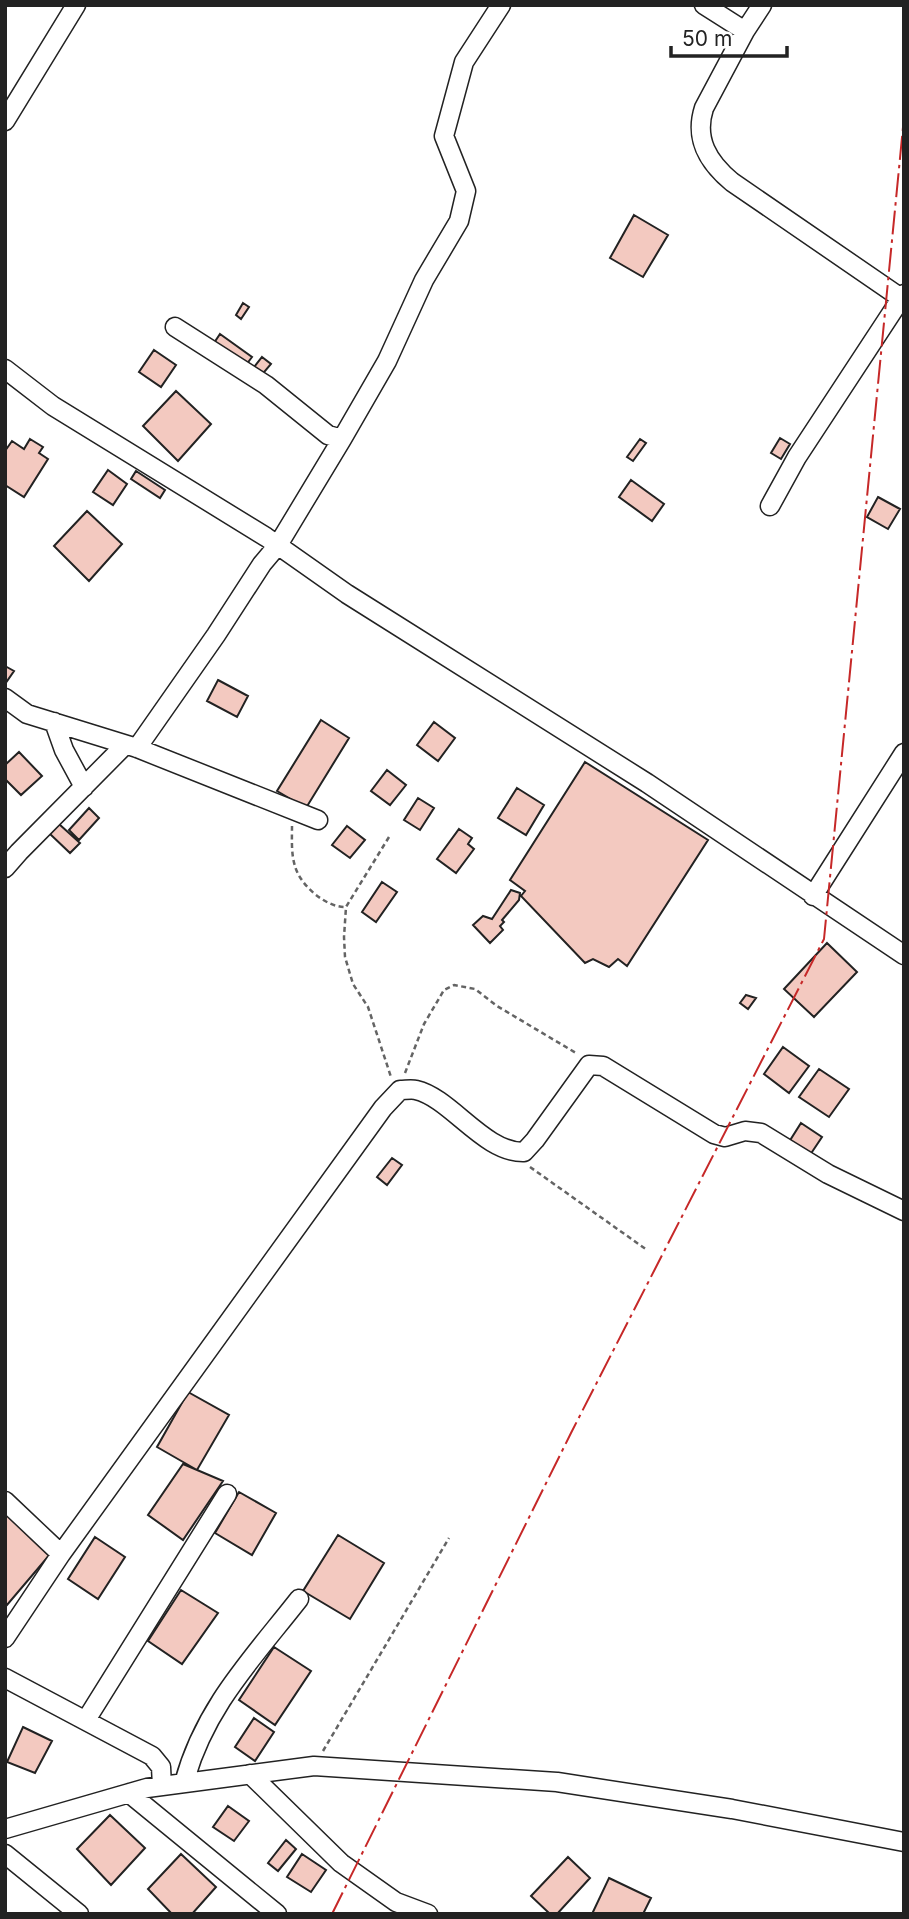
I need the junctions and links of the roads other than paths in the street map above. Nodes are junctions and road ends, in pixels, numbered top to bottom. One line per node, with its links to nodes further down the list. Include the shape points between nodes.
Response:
1 (76, 5): 6 (street)
2 (501, 5): 10 (street, via 464,62 444,136 466,191 459,221)
3 (704, 5): 5 (street)
4 (762, 5): 5 (street)
5 (745, 31): 7 (street, via 700,122 710,162 732,182)
6 (5, 121)
7 (903, 297): 11 (street, via 797,457)
8 (175, 327): 10 (street, via 265,385 328,435)
9 (5, 369): 12 (street, via 53,406)
10 (342, 439): 12 (street)
11 (770, 506)
12 (278, 545): 15 (street); 20 (street, via 347,594 648,783)
13 (5, 698): 14 (street, via 27,713)
14 (54, 722): 15 (street); 17 (street)
15 (131, 747): 17 (street); 18 (street)
16 (904, 752): 20 (street)
17 (84, 787): 19 (street)
18 (318, 820)
19 (5, 869)
20 (813, 896): 21 (street)
21 (904, 956)
22 (904, 1211): 25 (street, via 828,1174 761,1133 714,1134 603,1066 589,1065 524,1152 510,1152 432,1097 400,1090)
23 (227, 1494): 29 (street)
24 (5, 1500): 25 (street)
25 (61, 1554): 27 (street)
26 (299, 1599): 31 (street, via 219,1701 191,1757)
27 (5, 1638)
28 (5, 1678): 29 (street)
29 (86, 1720): 32 (street, via 156,1758 162,1767)
30 (250, 1774): 31 (street); 35 (street, via 314,1766 557,1782); 37 (street, via 341,1863)
31 (184, 1783): 32 (street)
32 (162, 1786): 33 (street)
33 (129, 1793): 34 (street); 39 (street)
34 (5, 1829)
35 (904, 1842)
36 (5, 1854): 38 (street)
37 (396, 1902): 40 (street); 41 (street)
38 (79, 1914)
39 (277, 1914)
40 (413, 1914)
41 (428, 1914)

